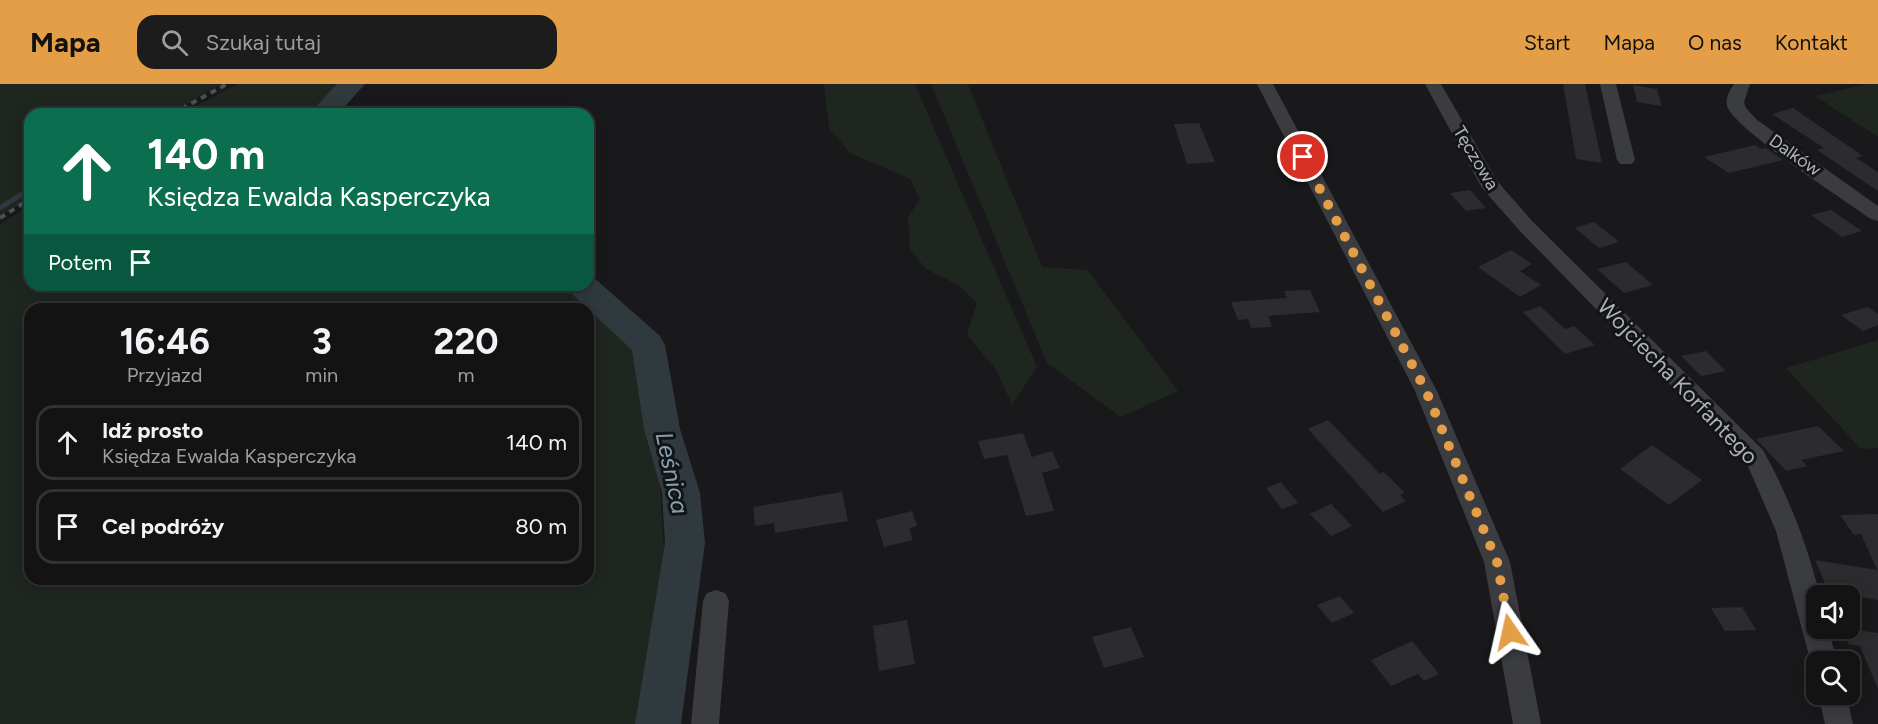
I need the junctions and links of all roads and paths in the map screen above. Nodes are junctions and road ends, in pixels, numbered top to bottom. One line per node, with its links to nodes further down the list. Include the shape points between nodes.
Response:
1 (1265, 84): 12 (street, via 1426,391 1497,562)
2 (1433, 84): 7 (street, Tęczowa, via 1489,184)
3 (1608, 84): 5 (street)
4 (1742, 84): 6 (street, Dalków, via 1734,100 1751,124)
5 (1626, 160)
6 (1878, 214)
7 (1527, 226): 9 (street, Wojciecha Korfantego, via 1755,457 1773,486 1786,522)
8 (716, 601): 11 (street)
9 (1820, 651)
10 (1835, 705): 13 (street)
11 (705, 724)
12 (1527, 724)
13 (1839, 724)

